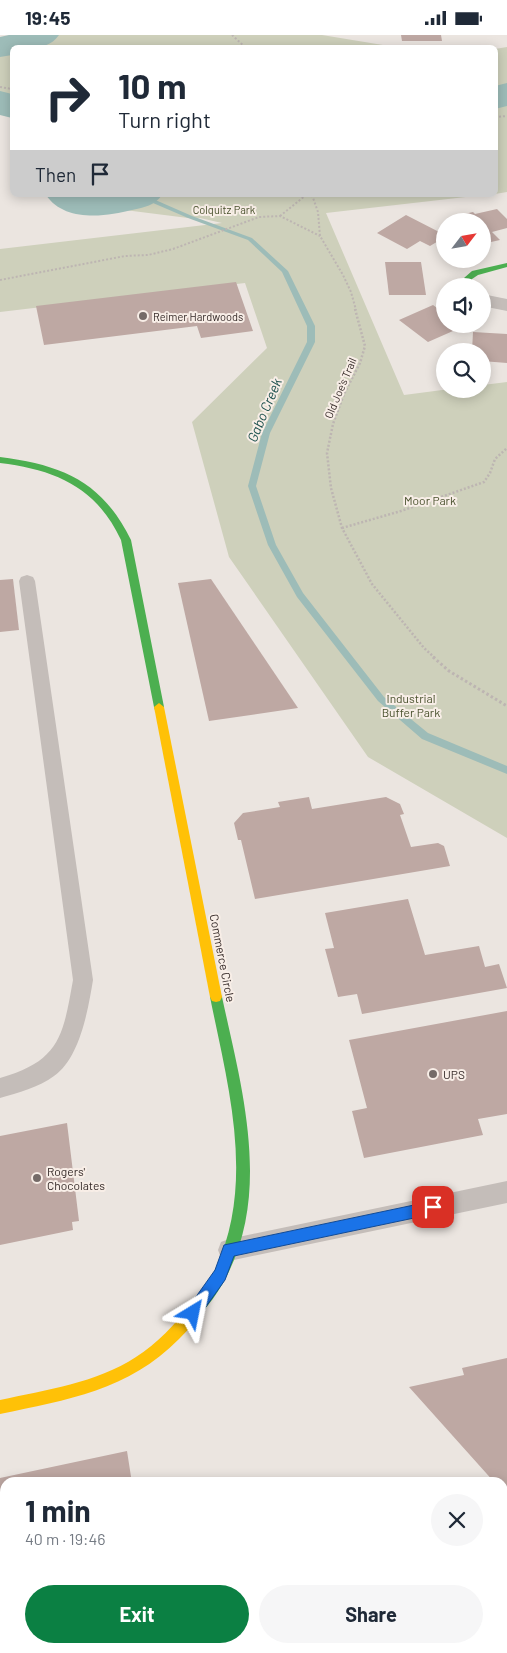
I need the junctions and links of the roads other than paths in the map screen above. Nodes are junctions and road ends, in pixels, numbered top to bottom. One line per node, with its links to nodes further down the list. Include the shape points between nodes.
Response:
1 (507, 265): 2 (street, via 475,273)
2 (468, 278)
3 (491, 301): 4 (street)
4 (507, 305)
5 (0, 461): 9 (street, Commerce Circle, via 44,466 76,480 116,517 126,540 240,1117 245,1176 239,1225)
6 (27, 581): 7 (lane, via 83,980 78,1010 66,1045 49,1068)
7 (0, 1089)
8 (507, 1192): 9 (lane)
9 (229, 1250): 10 (street, Commerce Circle, via 220,1275 184,1325 136,1366 75,1391)
10 (0, 1407)

